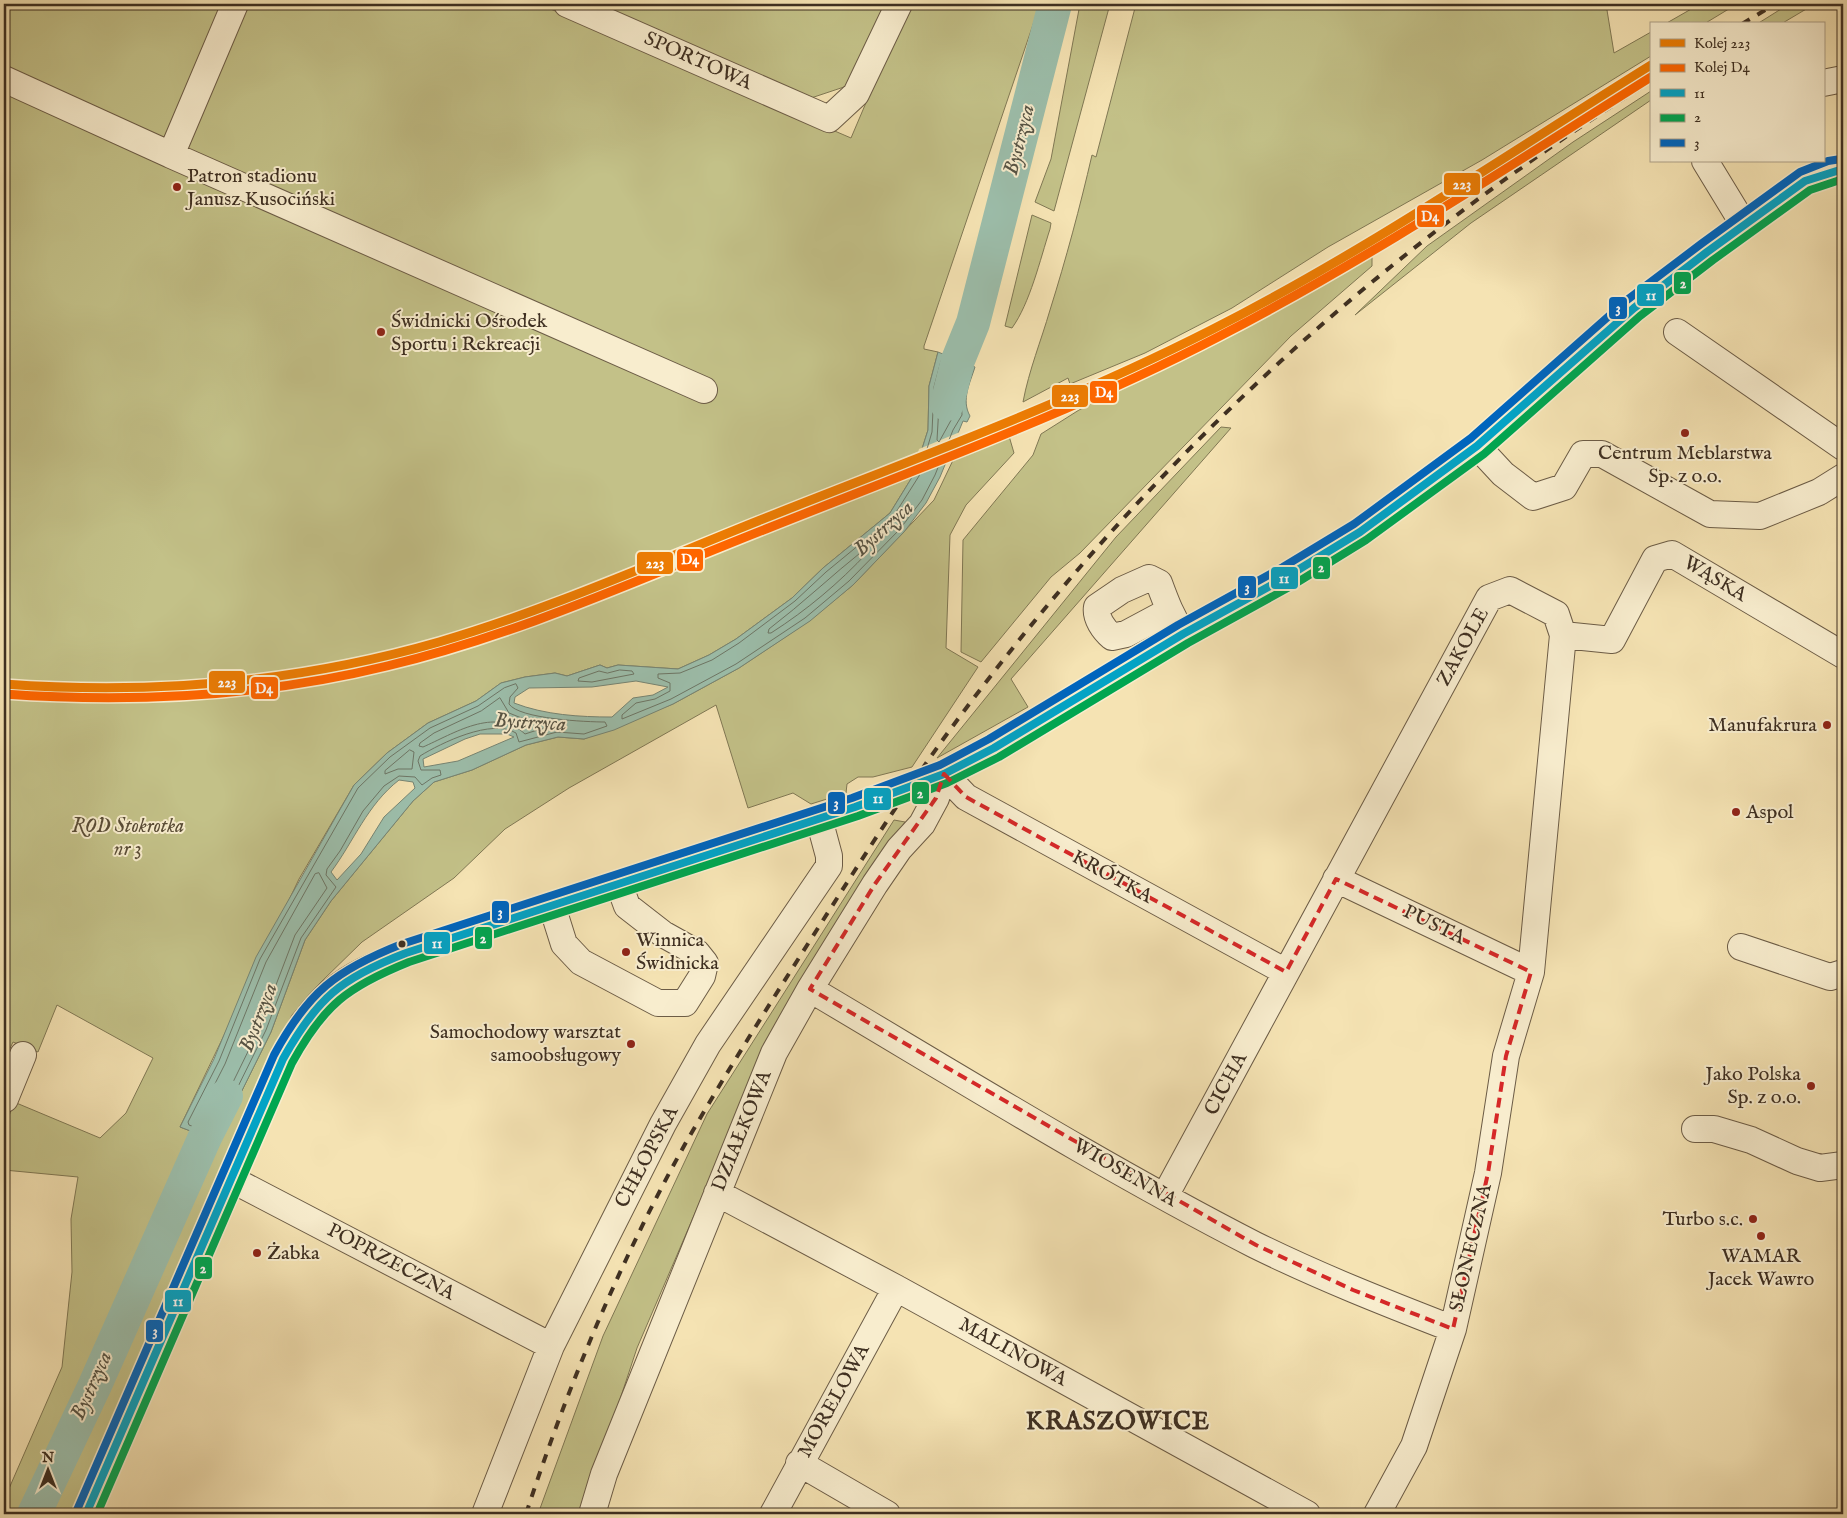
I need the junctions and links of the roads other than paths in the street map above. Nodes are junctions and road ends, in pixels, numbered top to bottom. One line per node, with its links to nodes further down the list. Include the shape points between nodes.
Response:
1 (235, 4): 7 (street)
2 (568, 4): 3 (street, SPORTOWA, via 829,119 856,94)
3 (899, 4)
4 (4, 79): 7 (street)
5 (1843, 79): 6 (street)
6 (1824, 83)
7 (172, 154): 12 (street)
8 (1706, 162): 10 (street)
9 (1843, 169): 10 (street, via 1831,170 1805,181)
10 (1744, 225): 13 (street, via 1634,308)
11 (1677, 332): 14 (street)
12 (704, 390)
13 (1477, 446): 15 (street, via 1503,474 1533,497 1564,487 1583,454 1602,454 1710,514 1760,516 1819,492); 17 (street, via 1360,532)
14 (1843, 446)
15 (1843, 477)
16 (1169, 611): 17 (street)
17 (1183, 634): 20 (street, via 994,748)
18 (1563, 635): 19 (street, WĄSKA, via 1612,640 1655,559 1672,554); 22 (street, ZAKOLE, via 1556,614 1510,590 1489,598); 27 (street, ZAKOLE)
19 (1843, 654)
20 (944, 774): 21 (street); 26 (street, KRÓTKA, via 966,797); 29 (street, DZIAŁKOWA, via 922,824 894,856)
21 (819, 819): 23 (street); 37 (street, CHŁOPSKA, via 829,866 708,1044 663,1124)
22 (1336, 879): 26 (street, ZAKOLE); 27 (street, PUSTA)
23 (619, 884): 24 (street); 24 (street, via 627,906 663,934 698,953 705,963 702,976 685,1003 658,1003 581,962 564,944)
24 (552, 906): 32 (street, via 389,959 354,974 330,992 304,1022 283,1058)
25 (1742, 947): 28 (street, via 1830,977)
26 (1286, 972): 34 (street, CICHA)
27 (1532, 972): 36 (street, SŁONECZNA, via 1506,1056 1488,1173)
28 (1843, 973)
29 (810, 989): 33 (street, DZIAŁKOWA, via 774,1053); 34 (street, WIOSENNA)
30 (1695, 1129): 31 (street, via 1714,1129 1751,1140 1820,1168)
31 (1843, 1165)
32 (231, 1179): 37 (street, POPRZECZNA); 39 (street)
33 (717, 1193): 35 (street, MALINOWA); 41 (street, DZIAŁKOWA, via 604,1474)
34 (1165, 1196): 36 (street, WIOSENNA, via 1256,1245 1353,1290)
35 (896, 1288): 38 (street, MORELOWA); 44 (street, MALINOWA)
36 (1453, 1329): 45 (street, SŁONECZNA, via 1414,1446)
37 (551, 1346): 40 (street, CHŁOPSKA)
38 (799, 1463): 42 (street, MORELOWA); 43 (street)
39 (86, 1514)
40 (485, 1514)
41 (592, 1514)
42 (773, 1514)
43 (887, 1514)
44 (1307, 1514)
45 (1377, 1514)

